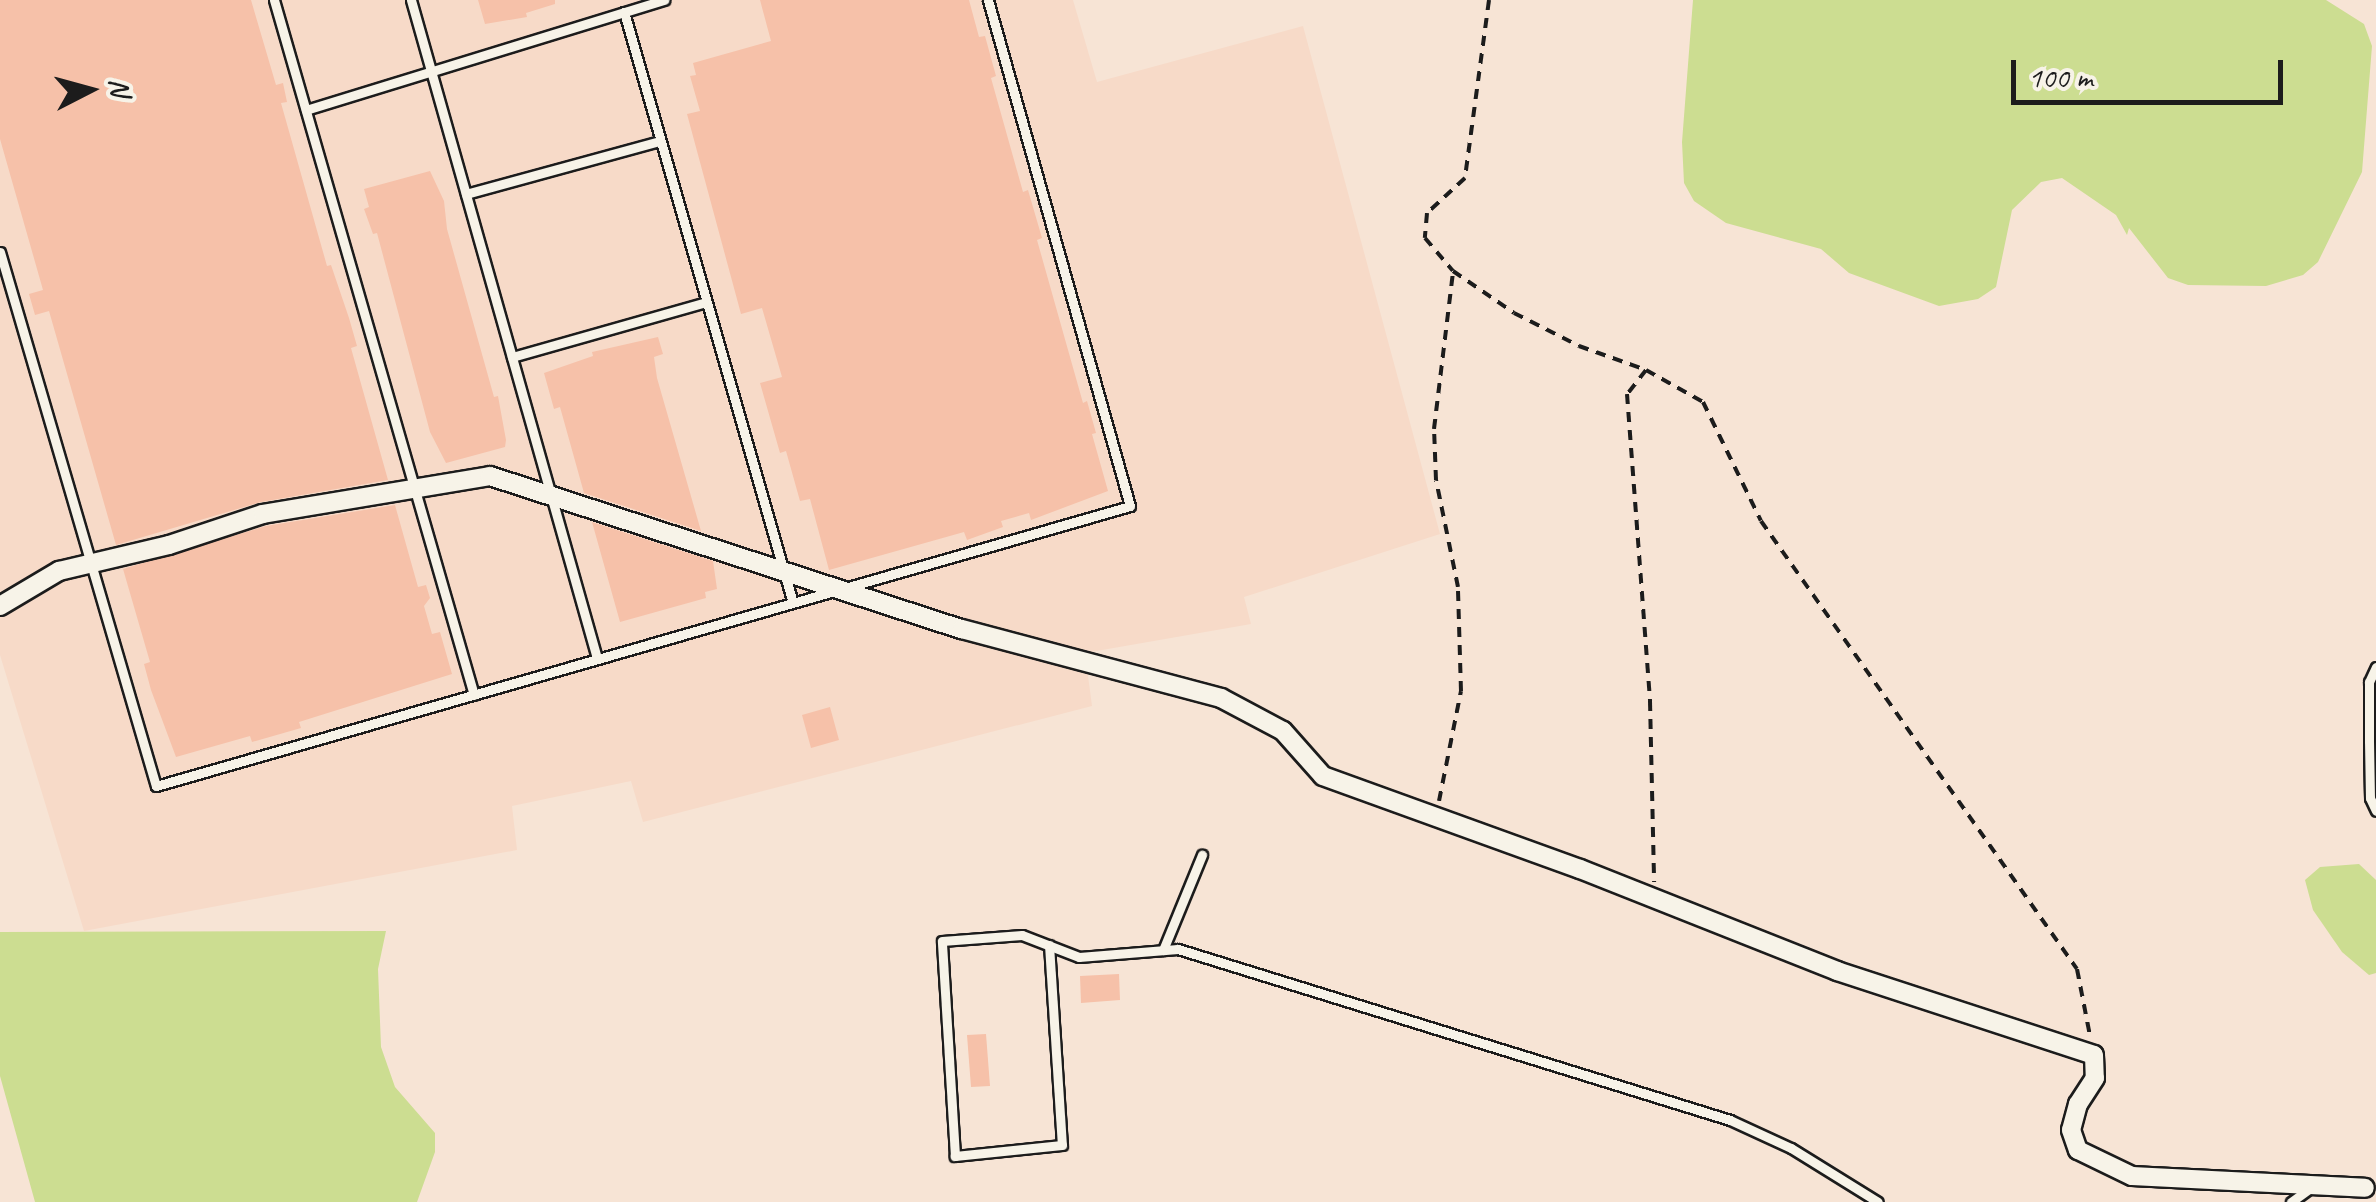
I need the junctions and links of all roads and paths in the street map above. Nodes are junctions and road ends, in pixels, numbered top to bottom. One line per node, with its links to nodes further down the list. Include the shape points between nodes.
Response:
1 (274, 0): 8 (lane)
2 (411, 0): 7 (lane)
3 (664, 0): 6 (lane)
4 (988, 0): 16 (lane, via 1130,506)
5 (1489, 0): 12 (path, via 1465,178 1427,214 1425,238)
6 (624, 12): 7 (lane); 9 (lane)
7 (432, 72): 8 (lane); 10 (lane)
8 (306, 110): 20 (lane)
9 (660, 140): 10 (lane); 13 (lane)
10 (466, 194): 14 (lane)
11 (0, 252): 20 (lane, via 156,786)
12 (1453, 271): 15 (path, via 1514,313); 22 (path, via 1434,428 1436,480 1458,587 1461,691)
13 (706, 302): 14 (lane); 16 (lane)
14 (512, 357): 18 (lane)
15 (1646, 370): 24 (path, via 1626,394 1650,700); 27 (path, via 1703,402 1761,521 2076,968)
16 (792, 600): 18 (lane)
17 (0, 606): 22 (street, via 59,570 169,545 263,514 490,476 962,629 1221,698 1284,731 1324,776)
18 (597, 658): 20 (lane)
19 (2376, 667): 21 (lane, via 2369,741)
20 (474, 695)
21 (2376, 811)
22 (1436, 817): 24 (street)
23 (1202, 855): 26 (lane)
24 (1656, 899): 27 (street, via 1837,971)
25 (1049, 945): 25 (lane, via 1062,1145 954,1156 942,941 1022,935); 26 (lane, via 1079,957)
26 (1163, 950): 30 (lane, via 1178,948 1730,1120 1792,1148)
27 (2094, 1055): 28 (street, via 2096,1078 2078,1104 2072,1130 2078,1150 2132,1176)
28 (2314, 1186): 29 (street); 31 (lane)
29 (2370, 1187): 32 (street)
30 (1878, 1202)
31 (2290, 1202)
32 (2347, 1202)

